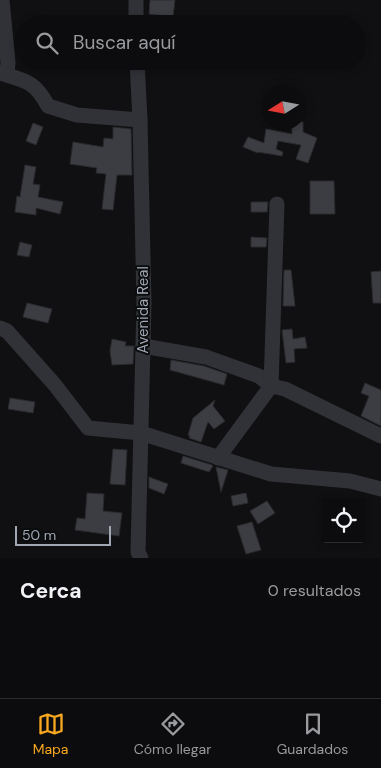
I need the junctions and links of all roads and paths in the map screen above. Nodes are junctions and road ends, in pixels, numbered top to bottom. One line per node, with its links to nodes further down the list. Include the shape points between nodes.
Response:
1 (2, 0): 5 (street, via 8,62)
2 (136, 0): 3 (street)
3 (136, 15)
4 (137, 70): 6 (street, Avenida Real)
5 (3, 74): 6 (street, via 24,80 40,92 48,106 77,115)
6 (140, 120): 9 (street, Avenida Real)
7 (277, 204): 10 (street)
8 (0, 328): 11 (street, via 7,331 55,385 88,428)
9 (143, 346): 10 (street, via 206,357 259,376); 11 (street, Avenida Real)
10 (271, 386): 12 (street, via 285,389); 13 (street)
11 (141, 433): 13 (street); 15 (street, Avenida Real, via 138,552)
12 (381, 436)
13 (218, 458): 14 (street, via 271,474 350,481)
14 (381, 489)
15 (141, 558)

